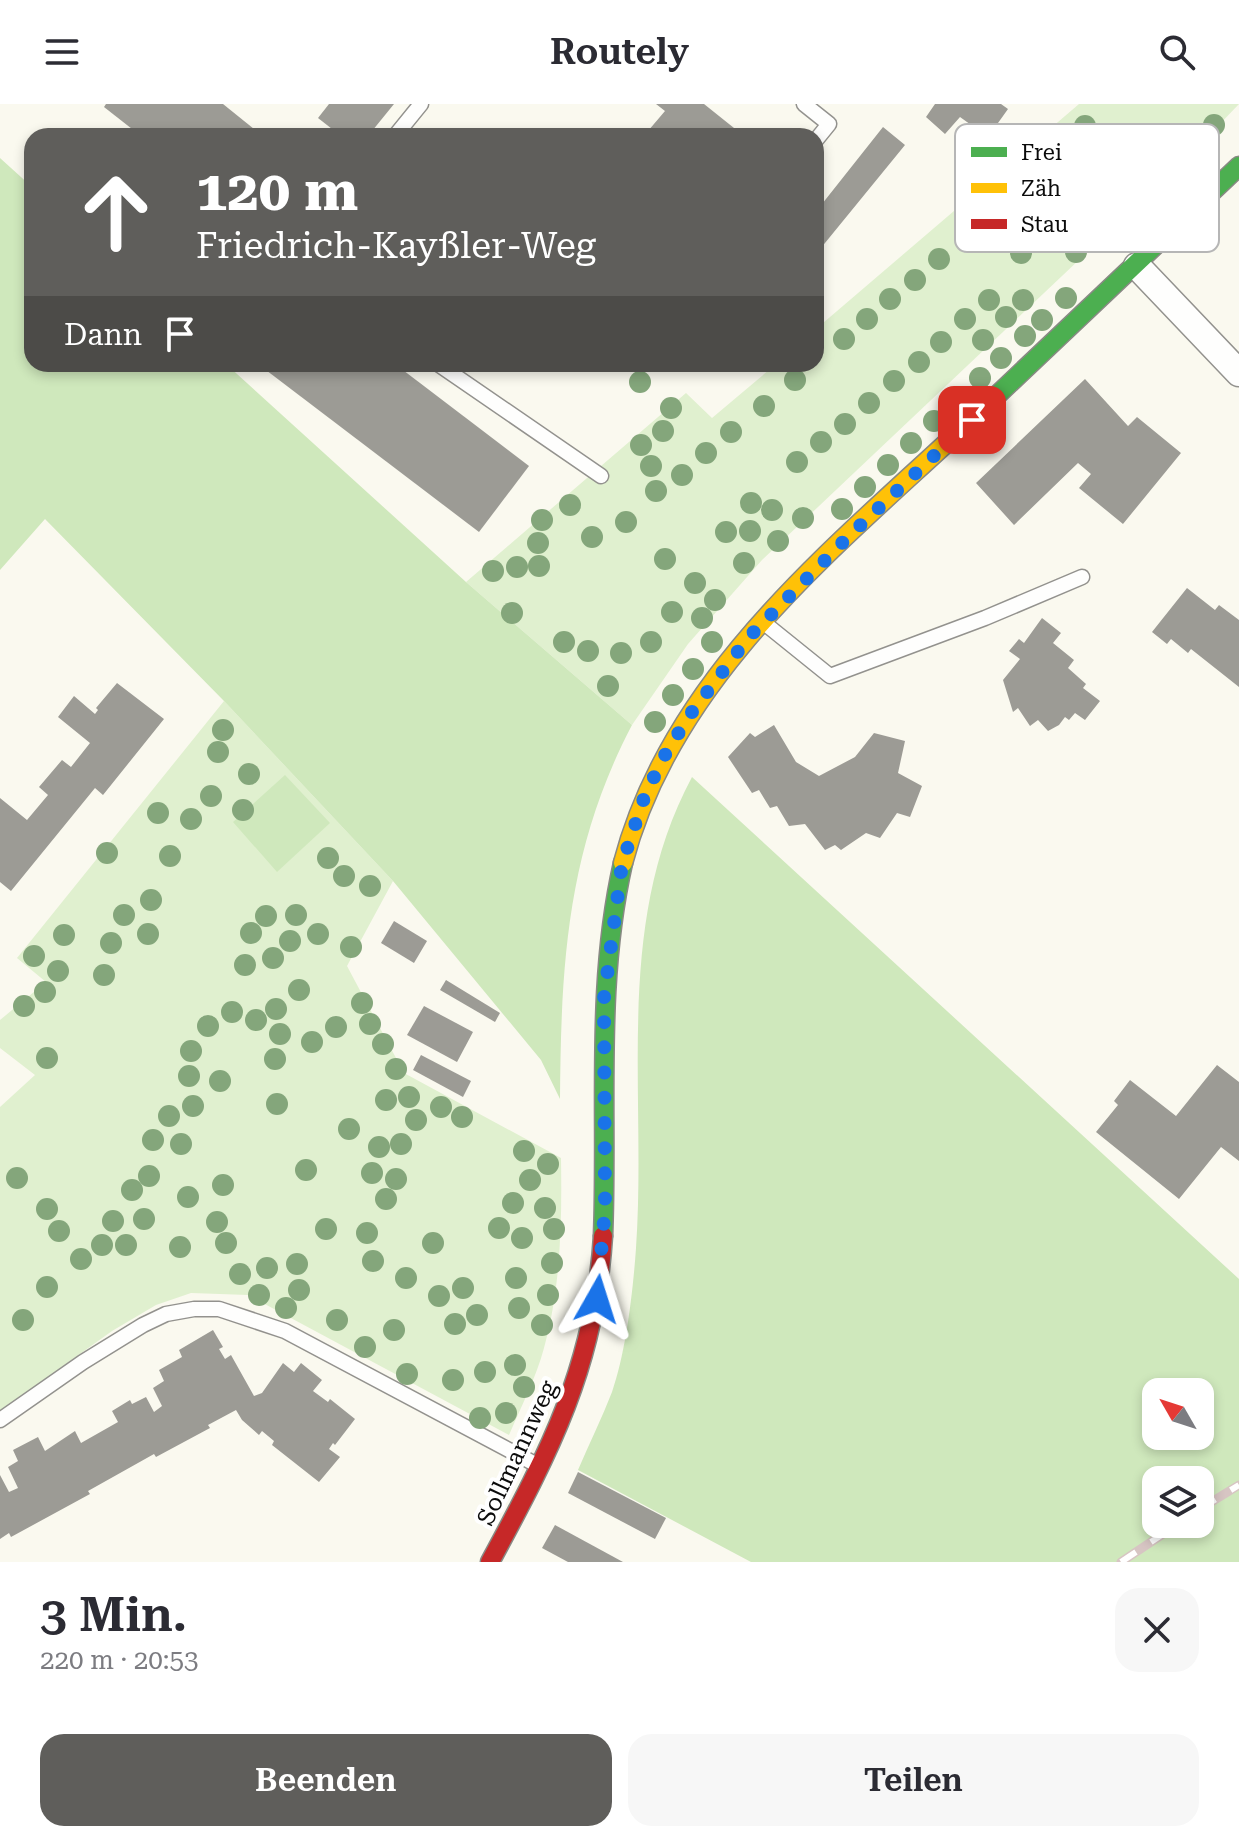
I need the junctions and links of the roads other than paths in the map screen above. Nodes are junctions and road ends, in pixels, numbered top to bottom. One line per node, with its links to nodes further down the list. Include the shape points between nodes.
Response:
1 (421, 104): 3 (lane)
2 (804, 104): 4 (lane, via 829,124)
3 (402, 128)
4 (824, 130)
5 (1239, 166): 6 (street, Sollmannweg)
6 (1219, 186)
7 (1151, 252): 8 (street, Sollmannweg)
8 (1137, 266): 10 (street); 13 (street, Sollmannweg, via 902,484)
9 (450, 372): 11 (lane)
10 (1239, 373)
11 (601, 476)
12 (1082, 577): 13 (lane, via 830,676)
13 (763, 622): 15 (street, Sollmannweg, via 711,684 667,751 645,795 622,864 604,998 605,1209 597,1299 581,1371)
14 (0, 1420): 15 (lane, via 143,1325 166,1314 219,1309 285,1331)
15 (541, 1467): 16 (street, Sollmannweg)
16 (490, 1562)

